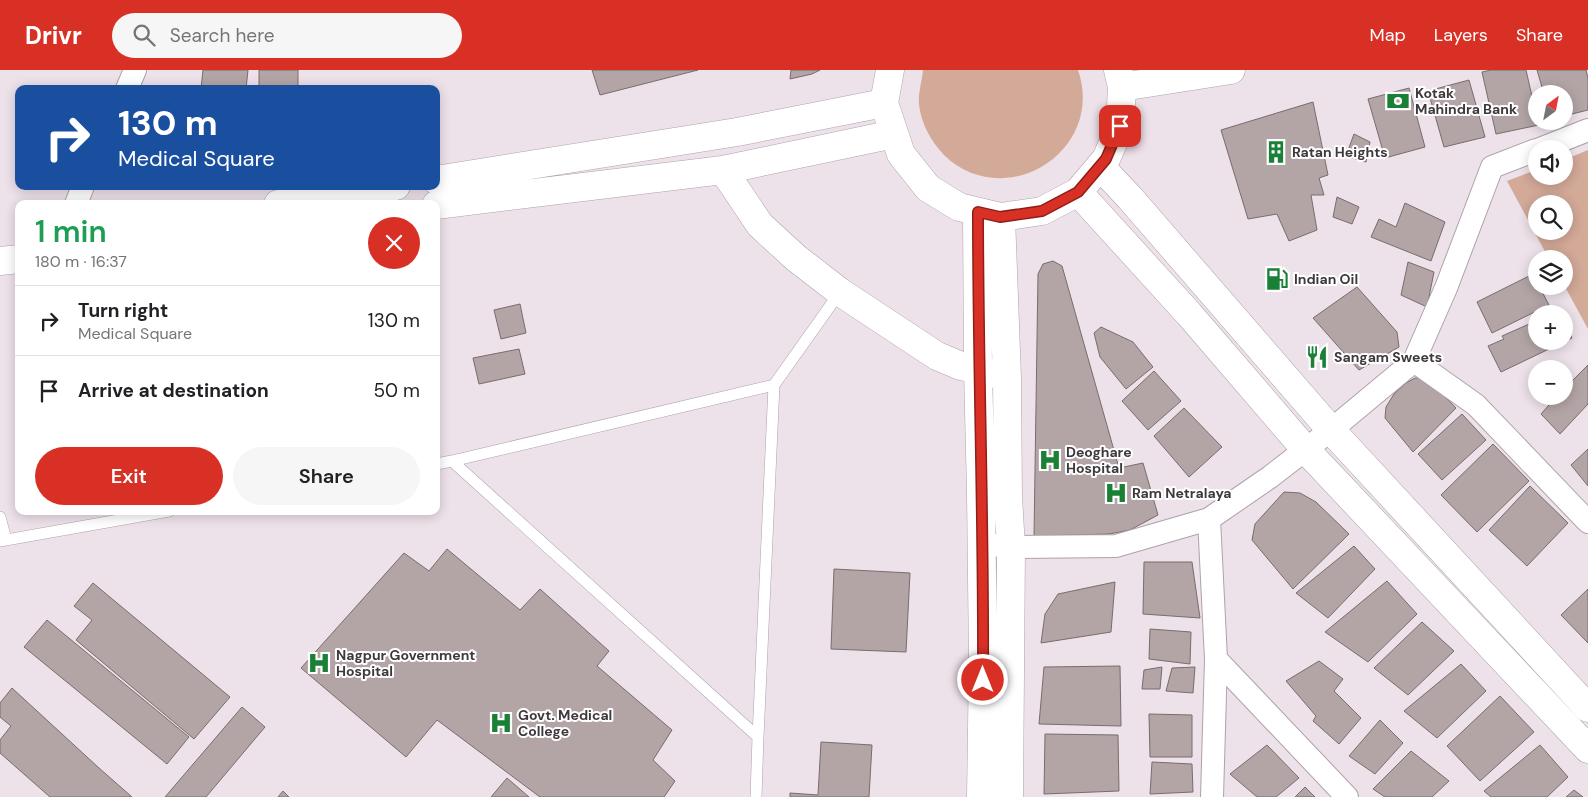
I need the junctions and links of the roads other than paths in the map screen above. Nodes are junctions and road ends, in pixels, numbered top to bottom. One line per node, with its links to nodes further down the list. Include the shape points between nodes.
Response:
1 (135, 70): 5 (street)
2 (890, 70): 6 (main road)
3 (1231, 70): 4 (main road)
4 (1120, 78): 11 (main road, via 1120,126)
5 (129, 85)
6 (884, 103): 8 (main road); 13 (main road, via 737,132)
7 (1588, 130): 9 (street)
8 (894, 134): 12 (main road); 18 (main road, via 901,154 928,188 959,207)
9 (1562, 140)
10 (1528, 153): 24 (street, via 1492,167)
11 (1100, 166): 15 (main road); 28 (main road)
12 (723, 170): 17 (main road); 23 (main road, via 760,225)
13 (440, 179)
14 (370, 190): 16 (main road)
15 (1078, 192): 18 (main road, via 1042,211); 29 (main road)
16 (304, 200)
17 (440, 205)
18 (989, 214): 25 (main road); 26 (main road)
19 (15, 240): 20 (main road)
20 (0, 242)
21 (15, 259): 22 (main road)
22 (0, 261)
23 (840, 292): 25 (main road, via 936,356); 27 (lane)
24 (1414, 361): 28 (street); 35 (street, via 1476,405)
25 (978, 370): 26 (main road); 37 (main road)
26 (1007, 378): 38 (main road)
27 (774, 385): 30 (lane); 41 (lane)
28 (1331, 430): 29 (street); 40 (main road)
29 (1306, 450): 34 (street); 42 (main road)
30 (452, 461): 31 (lane); 41 (lane)
31 (440, 463)
32 (147, 515): 36 (lane)
33 (0, 517): 36 (lane)
34 (1209, 519): 38 (street, via 1116,546); 39 (street)
35 (1588, 522)
36 (3, 541)
37 (982, 544): 38 (street); 44 (main road)
38 (1011, 547): 45 (main road)
39 (1216, 659): 46 (street); 47 (street)
40 (1588, 708)
41 (758, 737): 43 (lane)
42 (1588, 749)
43 (756, 797)
44 (981, 797)
45 (1008, 797)
46 (1212, 797)
47 (1347, 797)

